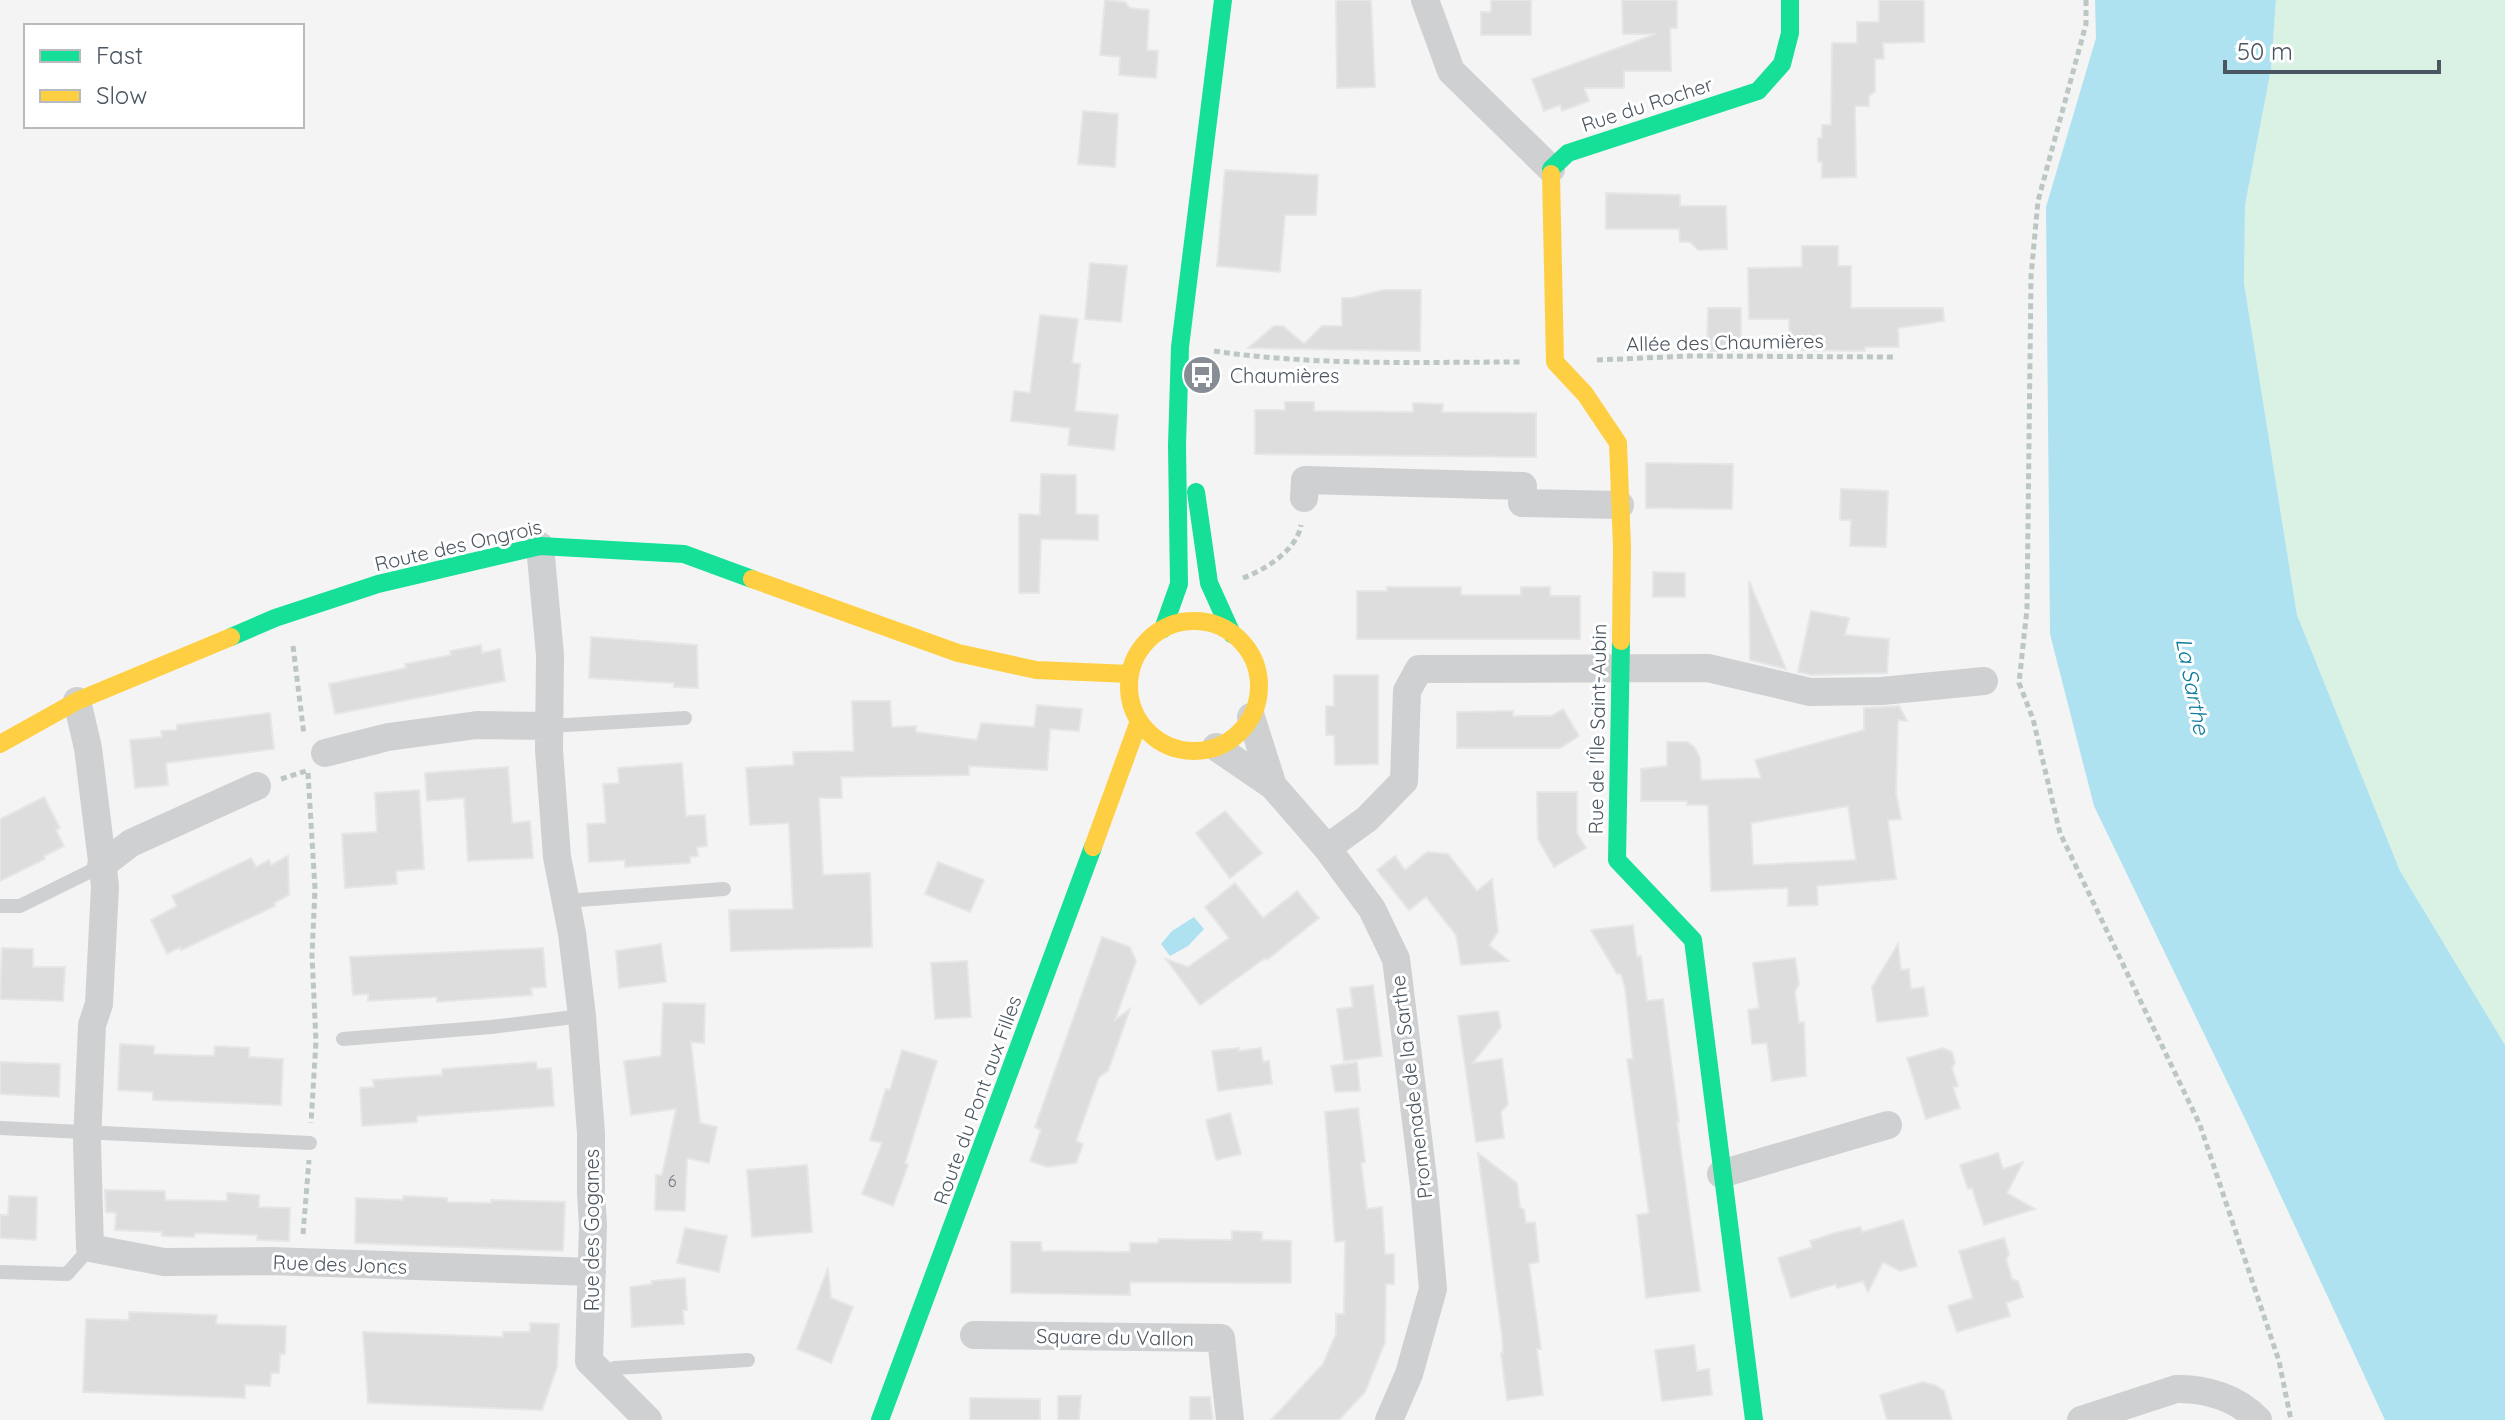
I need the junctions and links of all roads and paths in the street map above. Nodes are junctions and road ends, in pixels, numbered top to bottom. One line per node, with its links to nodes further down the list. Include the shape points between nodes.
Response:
1 (1223, 0): 6 (street)
2 (1425, 0): 5 (street, via 1451,71)
3 (1790, 0): 5 (street, Rue du Rocher, via 1790,33 1782,64 1758,91 1568,153)
4 (2086, 0): 58 (path, via 2086,24 2038,201 2031,276 2027,609 2019,683 2033,719 2060,833 2200,1125 2279,1361)
5 (1551, 169): 8 (street)
6 (1180, 347): 8 (path, Allée des Chaumières, via 1250,356); 9 (street)
7 (1896, 357): 8 (path, Allée des Chaumières, via 1690,356)
8 (1555, 362): 11 (street, Rue de l'Île Saint-Aubin, via 1585,394 1618,443)
9 (1178, 396): 13 (street); 15 (street, via 1179,584)
10 (1304, 498): 11 (street, via 1305,480 1523,486 1522,503); 13 (path, via 1299,533 1284,553 1259,572 1233,582)
11 (1620, 505): 17 (street, Rue de l'Île Saint-Aubin)
12 (540, 546): 14 (street, Route des Ongrois, via 378,584); 18 (street, Route des Ongrois, via 684,554 958,653 1036,670); 24 (street, Rue des Goganes)
13 (1209, 583): 16 (street)
14 (275, 618): 20 (street, Route des Ongrois); 28 (path, via 295,649)
15 (1163, 629): 16 (street, via 1194,622); 18 (street, via 1141,648)
16 (1232, 634): 21 (street, via 1257,672)
17 (1619, 667): 19 (street, via 1708,668 1810,692); 32 (street, via 1419,669 1407,691 1404,781 1367,819); 43 (street, Rue de l'Île Saint-Aubin, via 1617,860 1693,940)
18 (1130, 674): 23 (street, via 1130,698)
19 (1984, 681)
20 (77, 701): 25 (street, Route des Ongrois); 33 (street, via 88,748)
21 (1251, 717): 26 (street, via 1236,736); 30 (street, Promenade de la Sarthe)
22 (685, 718): 24 (lane)
23 (1139, 721): 27 (street, via 1154,738); 31 (street, Route du Pont aux Filles)
24 (550, 726): 28 (street, via 477,725 388,737); 35 (street, Rue des Goganes, via 557,857)
25 (0, 744)
26 (1216, 747): 27 (street); 30 (street, Promenade de la Sarthe)
27 (1174, 748): 31 (street, Route du Pont aux Filles)
28 (311, 755): 29 (path); 42 (path, via 316,1041)
29 (257, 786): 33 (street, via 131,843)
30 (1273, 786): 32 (street, Promenade de la Sarthe)
31 (1115, 795): 52 (street, Route du Pont aux Filles)
32 (1327, 848): 54 (street, Promenade de la Sarthe, via 1372,909 1396,959 1424,1186 1433,1289 1409,1374)
33 (101, 866): 36 (lane, via 20,906); 41 (street, via 105,886 100,989 92,1025)
34 (724, 889): 35 (lane)
35 (566, 901): 37 (street, Rue des Goganes)
36 (0, 906)
37 (582, 1016): 38 (lane); 47 (street, Rue des Goganes, via 591,1133)
38 (343, 1039)
39 (1888, 1125): 43 (street)
40 (0, 1128): 41 (lane)
41 (88, 1132): 42 (lane); 44 (street)
42 (310, 1143): 45 (path)
43 (1721, 1174): 55 (street, Rue de l'Île Saint-Aubin)
44 (90, 1248): 45 (street, Rue des Joncs, via 164,1262); 46 (lane, via 67,1274)
45 (301, 1263): 47 (street, Rue des Joncs)
46 (0, 1272)
47 (592, 1272): 50 (street, Rue des Goganes, via 589,1361)
48 (974, 1335): 53 (street, Square du Vallon, via 1221,1338)
49 (748, 1360): 50 (lane, via 615,1368)
50 (605, 1378): 51 (street, Rue des Goganes)
51 (648, 1420)
52 (880, 1420)
53 (1230, 1420)
54 (1389, 1420)
55 (1754, 1420)
56 (2081, 1420): 57 (street, via 2176,1389 2229,1400)
57 (2258, 1420)
58 (2291, 1420)

